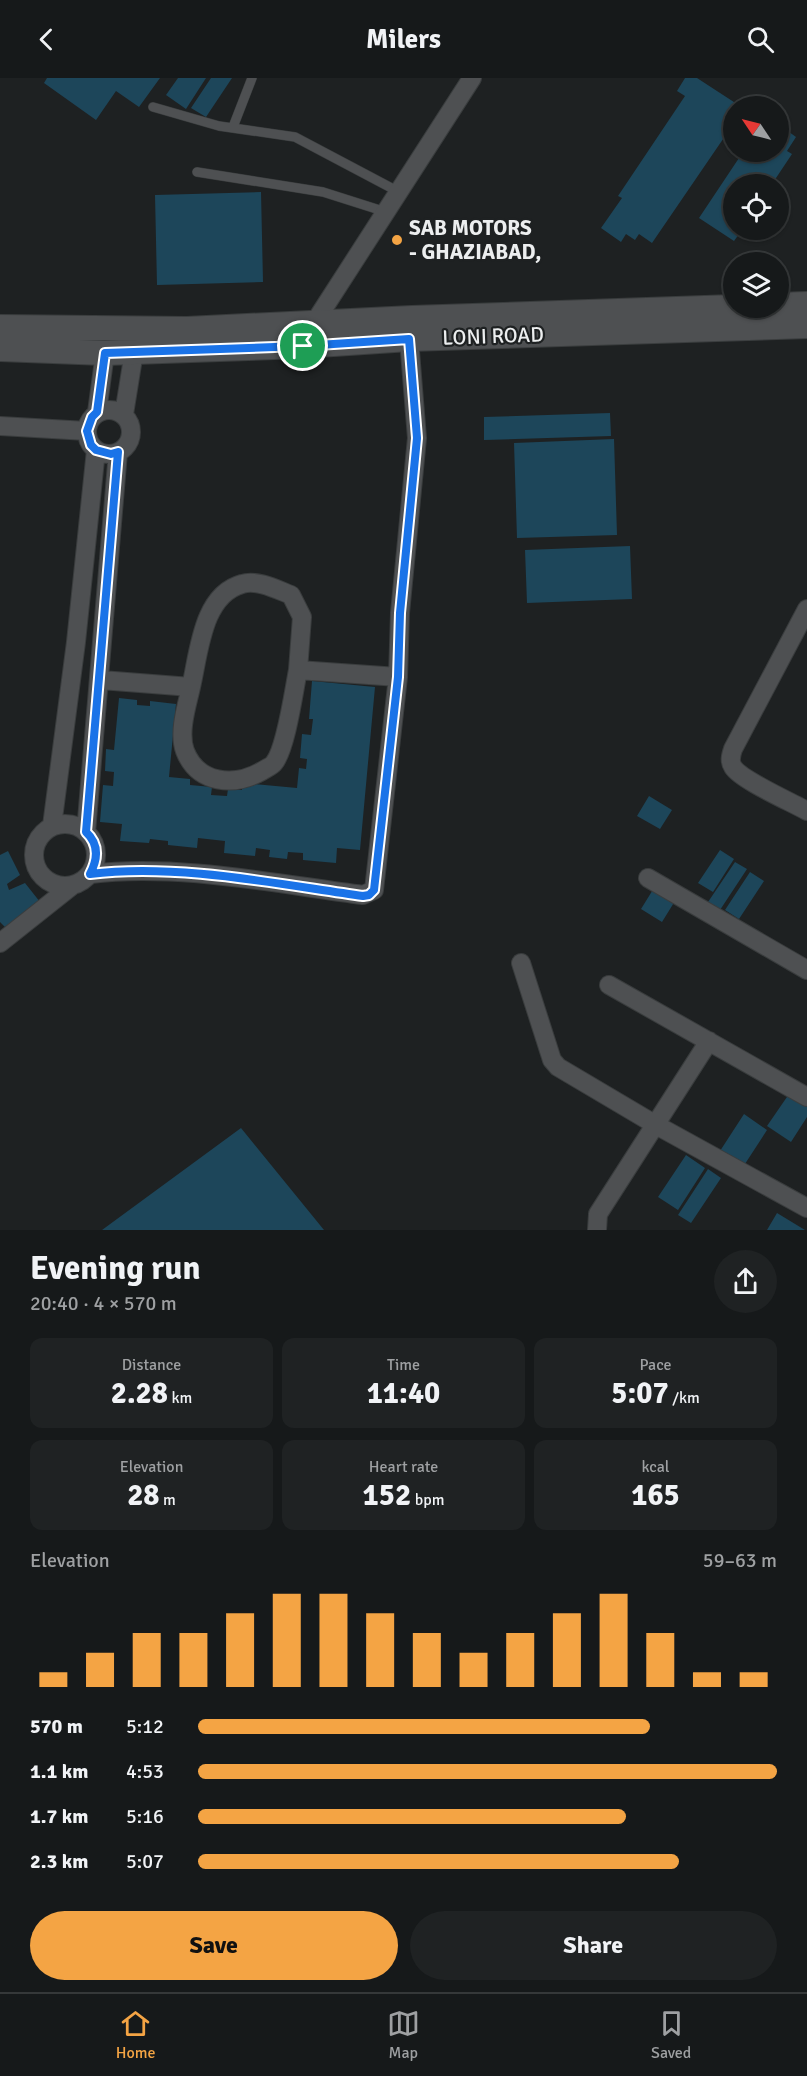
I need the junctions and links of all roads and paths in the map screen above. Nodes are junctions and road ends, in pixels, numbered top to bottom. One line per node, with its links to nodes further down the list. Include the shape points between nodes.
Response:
1 (252, 78): 4 (lane)
2 (472, 78): 6 (street)
3 (153, 107): 4 (lane)
4 (233, 127): 6 (lane, via 295,137)
5 (197, 172): 7 (lane, via 323,192)
6 (399, 192): 7 (street)
7 (386, 212): 12 (street)
8 (807, 304): 9 (street)
9 (789, 305)
10 (723, 311): 11 (street, LONI ROAD)
11 (697, 319): 12 (street, LONI ROAD, via 412,318); 13 (street, LONI ROAD); 15 (street, LONI ROAD)
12 (312, 324): 14 (street, LONI ROAD, via 123,330); 16 (street)
13 (807, 326)
14 (0, 327)
15 (409, 339): 16 (street, LONI ROAD); 28 (street, via 417,438 400,613)
16 (303, 346): 18 (street, LONI ROAD)
17 (0, 349): 19 (street, LONI ROAD)
18 (134, 352): 19 (street, LONI ROAD); 21 (street)
19 (105, 353): 20 (street)
20 (97, 412): 21 (street, via 111,409); 23 (street)
21 (124, 414): 25 (street, via 131,434 129,442)
22 (0, 426): 23 (street)
23 (87, 431): 24 (street)
24 (96, 450): 25 (street); 32 (street)
25 (118, 452): 29 (street)
26 (807, 609): 31 (street, via 730,759 743,776)
27 (298, 670): 28 (street); 30 (street, via 302,617 291,595 265,585 243,583 218,598 205,627); 30 (street, via 288,725 274,764 249,778 219,781 198,771 184,749)
28 (398, 677): 34 (street, via 376,883 369,895 125,869)
29 (101, 680): 30 (street); 33 (street)
30 (191, 687)
31 (807, 811)
32 (52, 826): 33 (street, via 72,824); 36 (street, via 37,840 34,861 44,879 53,884)
33 (86, 832): 34 (street, via 96,854)
34 (90, 874): 36 (street)
35 (648, 878): 39 (street)
36 (73, 885): 37 (street)
37 (0, 943)
38 (521, 963): 43 (street, via 552,1059 570,1076)
39 (807, 970)
40 (609, 985): 41 (street)
41 (709, 1041): 42 (street); 43 (street)
42 (807, 1097)
43 (656, 1125): 44 (street); 45 (street, via 598,1214)
44 (807, 1208)
45 (597, 1230)

